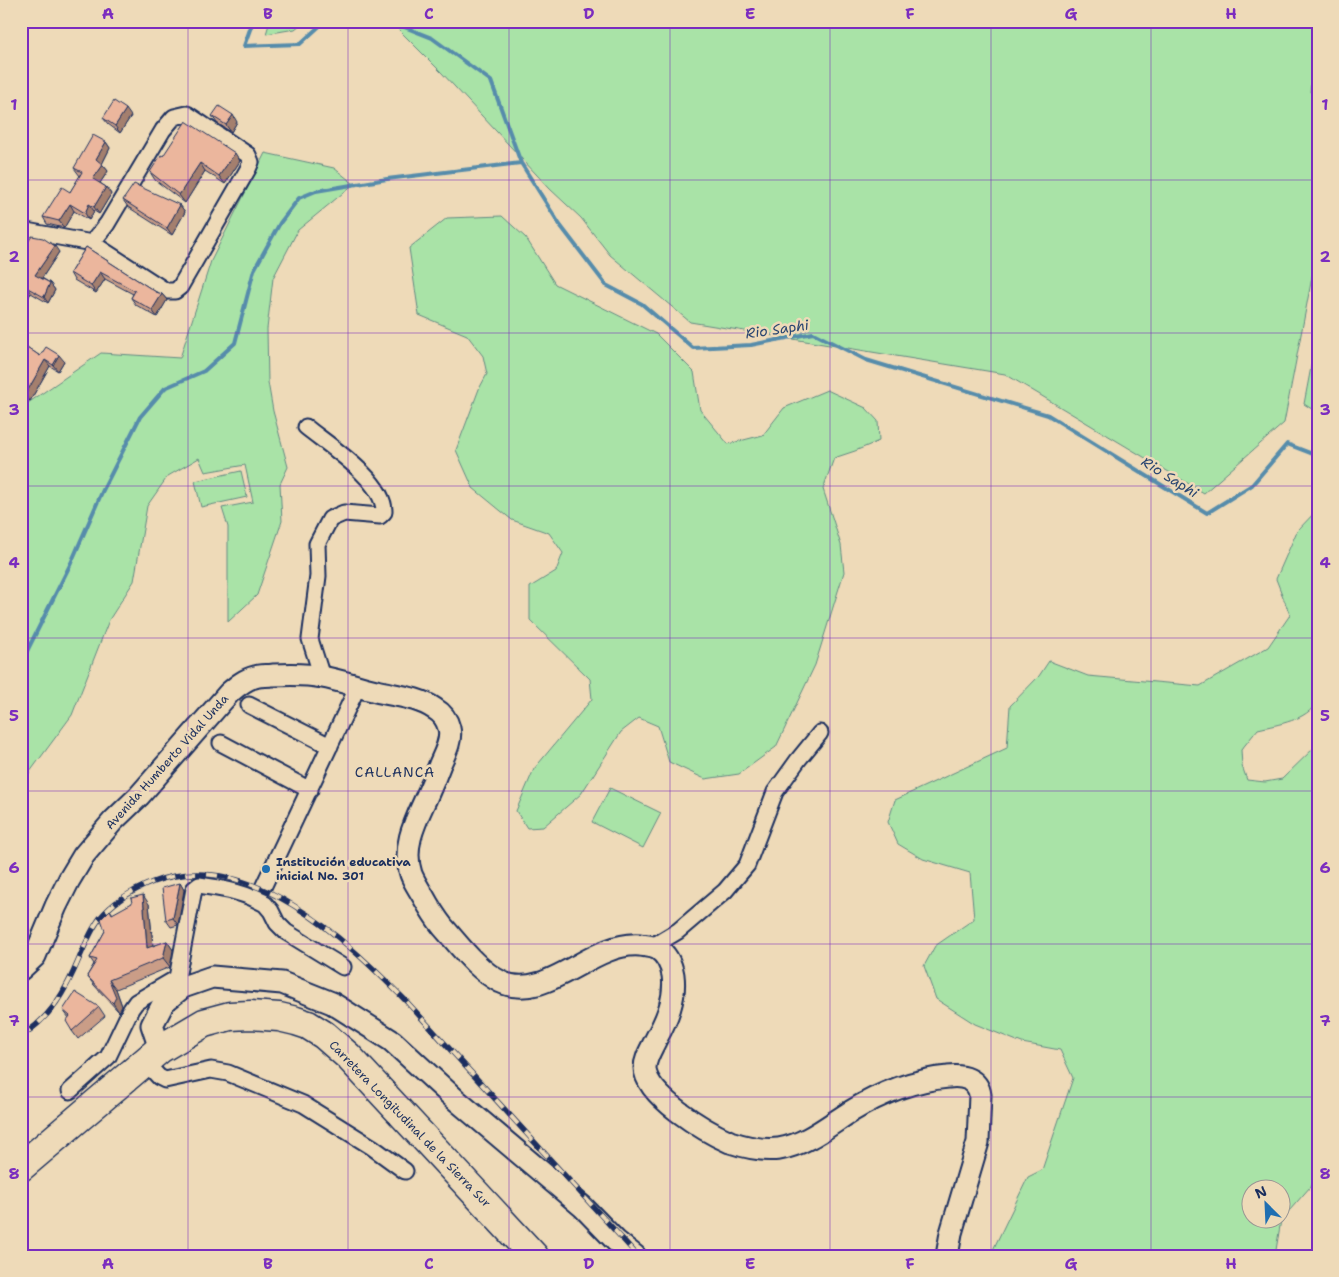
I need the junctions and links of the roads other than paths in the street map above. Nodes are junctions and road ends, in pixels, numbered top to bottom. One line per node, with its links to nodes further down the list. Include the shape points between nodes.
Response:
1 (21, 230): 2 (street)
2 (92, 243): 2 (street, via 166,291 175,291 248,169 251,162 248,155 187,114 174,117)
3 (306, 427): 4 (street, via 363,473 376,488 384,505 380,516 344,513 330,519 317,544 318,576 310,639)
4 (322, 677): 5 (main road, Avenida Humberto Vidal Unda); 14 (main road, Avenida Humberto Vidal Unda, via 255,676 229,693 84,855 56,906 35,956)
5 (358, 686): 9 (street); 12 (main road, Avenida Humberto Vidal Unda, via 407,697 433,707 446,722 450,732 448,745 416,819 409,840 408,860 412,875 435,918 490,976 505,984 535,986 599,954 633,945)
6 (249, 705): 9 (street)
7 (820, 733): 12 (street, via 775,792 747,865 725,891 678,931)
8 (221, 743): 10 (street)
9 (330, 746): 10 (street)
10 (310, 790): 11 (street)
11 (257, 900): 13 (street, via 265,904 286,932); 15 (street, via 219,888 196,886)
12 (653, 946): 22 (main road, via 662,952 672,968 674,983 667,1019 645,1066 648,1080 668,1104 729,1141 754,1148 780,1148 798,1143 852,1110 905,1086 953,1076 970,1078 976,1084 980,1095 978,1142)
13 (343, 967)
14 (21, 969)
15 (186, 980): 16 (main road, via 183,987 164,1002 152,1025); 17 (street, via 136,1002 108,1057); 21 (main road, via 212,977 282,983 332,1003 392,1041)
16 (152, 1055): 18 (highway, Carretera Longitudinal de la Sierra Sur); 19 (street, via 159,1077 165,1080 211,1070 228,1073 303,1104); 20 (highway, Carretera Longitudinal de la Sierra Sur, via 204,1023 230,1016 279,1017 308,1025 348,1056)
17 (70, 1091)
18 (21, 1167)
19 (405, 1171)
20 (534, 1256)
21 (636, 1256)
22 (946, 1256)

